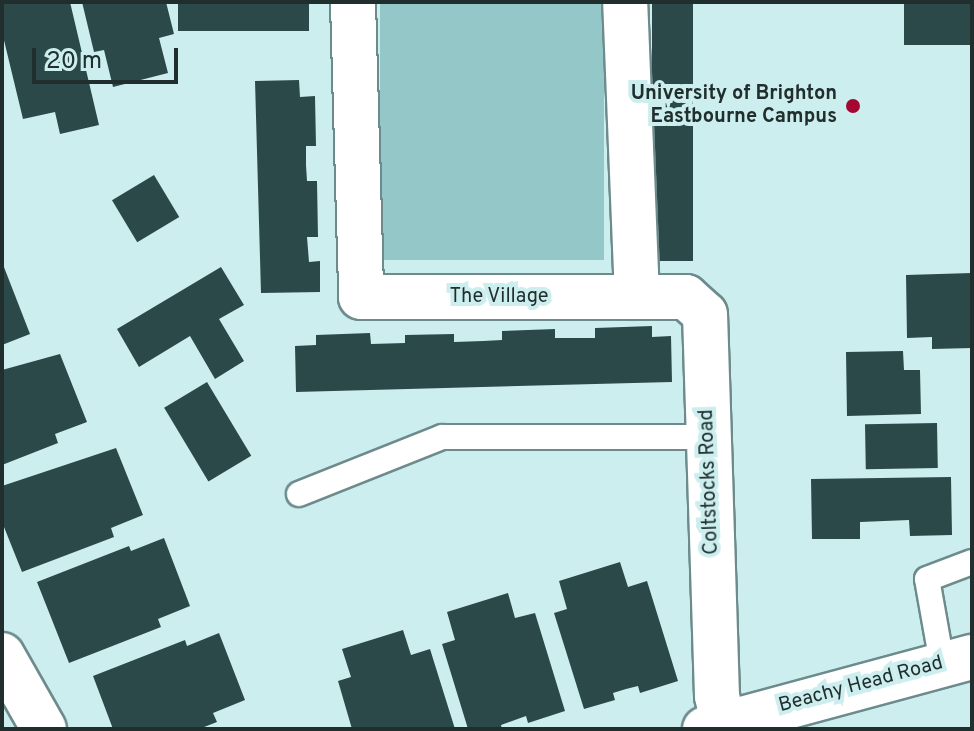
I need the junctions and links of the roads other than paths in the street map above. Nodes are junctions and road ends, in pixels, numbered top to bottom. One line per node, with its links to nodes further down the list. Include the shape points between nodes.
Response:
1 (353, 2): 3 (street, The Village, via 361,297)
2 (625, 2): 3 (street)
3 (637, 297): 4 (street, Coltstocks Road, via 686,297 705,314)
4 (709, 437): 5 (lane, via 442,437); 9 (street, Coltstocks Road)
5 (299, 494)
6 (972, 562): 8 (lane, via 927,579)
7 (2, 655): 10 (street)
8 (957, 660): 9 (street, Beachy Head Road)
9 (714, 726)
10 (44, 729)

